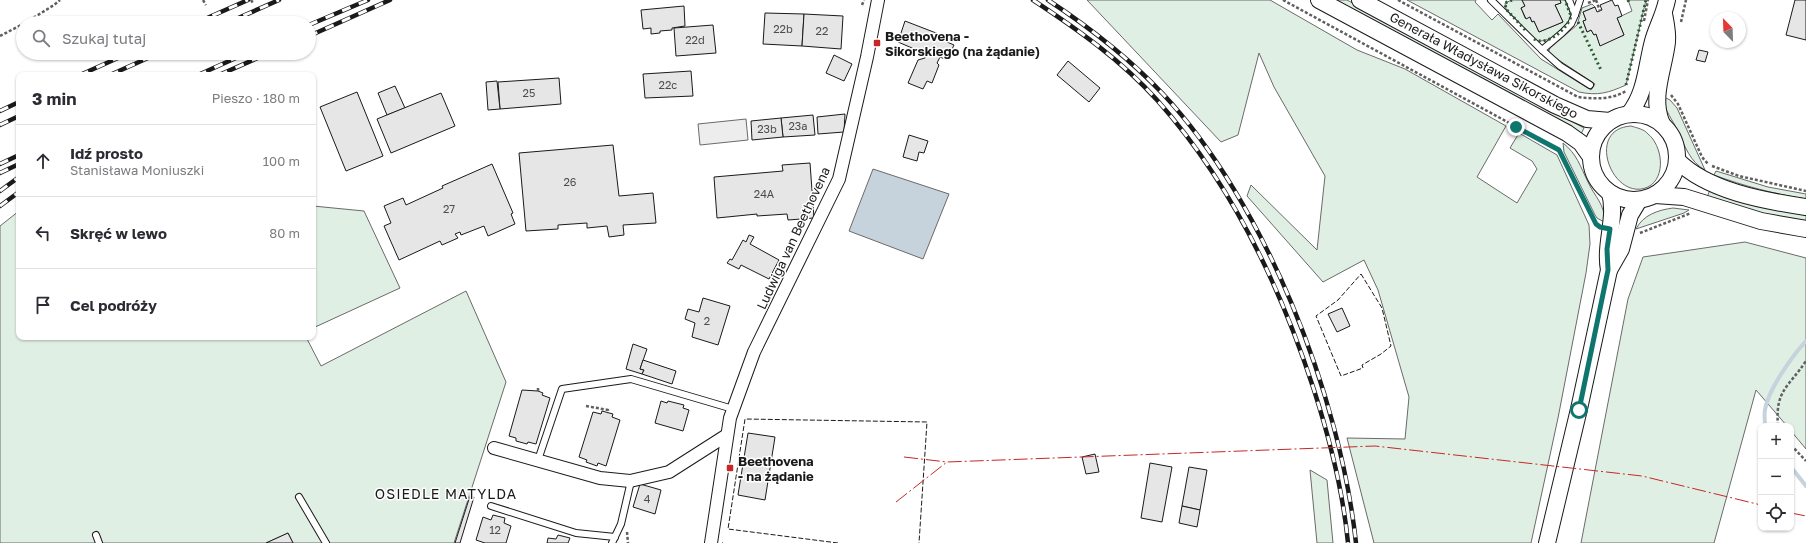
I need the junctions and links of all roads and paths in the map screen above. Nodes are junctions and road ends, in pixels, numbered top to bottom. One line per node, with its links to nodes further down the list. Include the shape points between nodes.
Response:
1 (60, 0): 18 (path)
2 (204, 0): 14 (path)
3 (864, 0): 13 (path)
4 (878, 0): 42 (street, Ludwiga van Beethovena, via 839,179 754,352)
5 (1283, 0): 37 (path, via 1559,150 1596,224)
6 (1319, 0): 27 (main road, Generała Władysława Sikorskiego, via 1567,133 1581,143)
7 (1360, 0): 25 (main road, Generała Władysława Sikorskiego, via 1555,105 1587,119)
8 (1398, 0): 23 (path, via 1578,97 1602,98 1624,92 1633,84)
9 (1569, 0): 17 (lane)
10 (1580, 0): 17 (lane)
11 (1596, 0): 16 (path)
12 (1493, 1): 21 (lane)
13 (862, 5)
14 (206, 6)
15 (1666, 7): 23 (main road, via 1667,42)
16 (1600, 11)
17 (1576, 15): 21 (lane, via 1571,24)
18 (37, 16)
19 (16, 28): 20 (path)
20 (0, 36)
21 (1542, 50): 22 (lane, via 1560,66)
22 (1590, 85)
23 (1651, 88): 24 (main road); 26 (main road); 29 (path, via 1667,91 1678,104 1702,157 1708,164)
24 (1629, 114): 25 (main road); 26 (main road, via 1640,114)
25 (1610, 122): 27 (main road, via 1598,133)
26 (1662, 124): 28 (main road, via 1674,140)
27 (1591, 157): 31 (main road, via 1598,181)
28 (1677, 160): 29 (main road, via 1690,172); 32 (main road, via 1676,169 1668,184)
29 (1709, 173): 30 (path, via 1739,176); 35 (main road, via 1736,192)
30 (1806, 191)
31 (1610, 193): 33 (main road, via 1629,200); 37 (main road)
32 (1655, 195): 33 (main road); 34 (main road, via 1677,196)
33 (1640, 200): 37 (main road)
34 (1698, 201): 36 (main road, via 1761,221); 37 (path, via 1692,212 1684,217 1638,234)
35 (1806, 207)
36 (1806, 229)
37 (1617, 231): 58 (main road, via 1621,249 1608,270 1579,409)
38 (1806, 362): 44 (path, via 1782,392 1776,408)
39 (538, 387): 40 (path)
40 (538, 392)
41 (586, 406): 43 (path, via 608,410)
42 (733, 409): 45 (street, Ludwiga van Beethovena); 48 (lane, via 631,379 562,389)
43 (607, 413)
44 (1778, 423)
45 (727, 435): 50 (street, via 669,472); 57 (street, Ludwiga van Beethovena)
46 (494, 448): 48 (street)
47 (1794, 448): 49 (path)
48 (538, 460): 50 (street, via 600,478)
49 (1806, 461)
50 (631, 481): 54 (lane, via 621,524)
51 (299, 497): 56 (lane)
52 (491, 506): 54 (lane, via 576,533)
53 (96, 536): 55 (lane)
54 (613, 540)
55 (99, 543)
56 (326, 543)
57 (711, 543)
58 (1547, 543)

